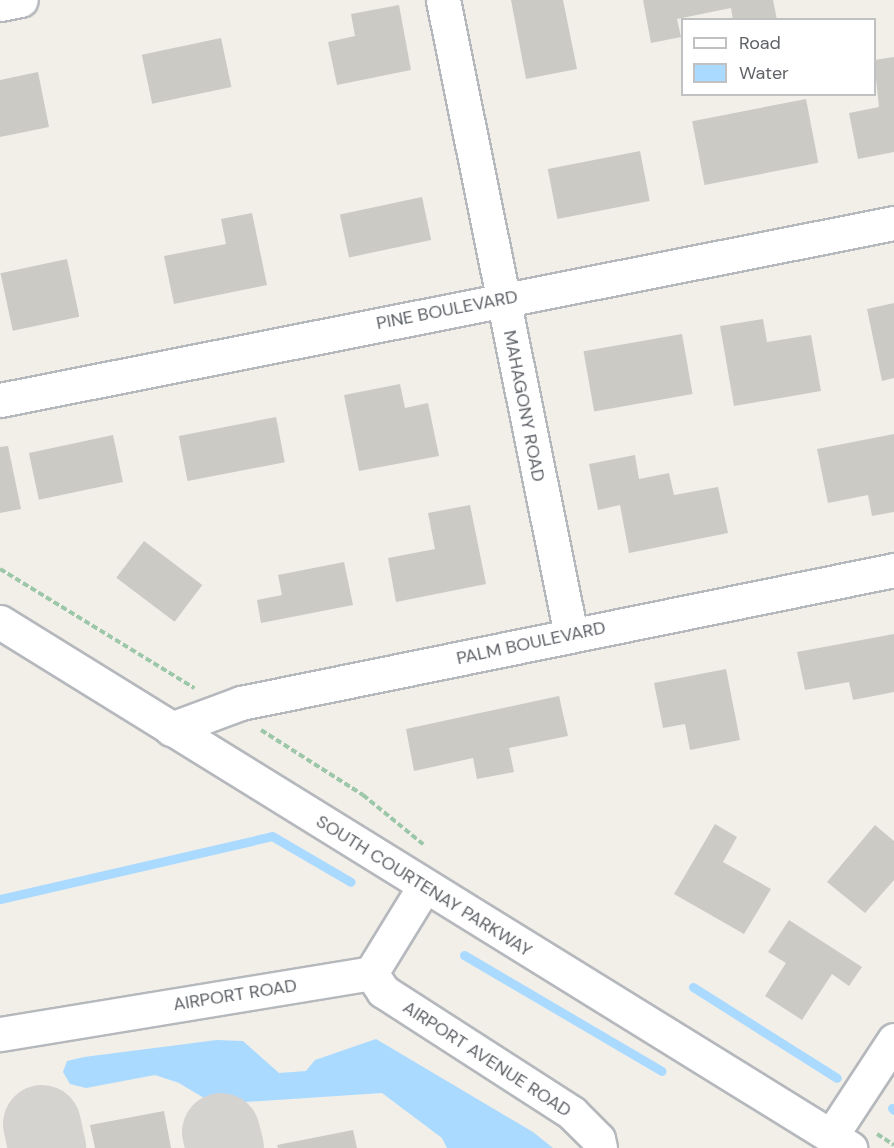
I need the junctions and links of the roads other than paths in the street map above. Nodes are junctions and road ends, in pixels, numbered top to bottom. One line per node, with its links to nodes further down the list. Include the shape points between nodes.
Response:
1 (21, 0): 3 (street)
2 (443, 0): 5 (street, MAHAGONY ROAD)
3 (0, 4)
4 (894, 222): 5 (street, PINE BOULEVARD)
5 (503, 299): 6 (street, PINE BOULEVARD); 9 (street, MAHAGONY ROAD)
6 (0, 400)
7 (894, 570): 9 (street, PALM BOULEVARD)
8 (0, 622): 10 (street, SOUTH COURTENAY PARKWAY)
9 (571, 635): 10 (street, PALM BOULEVARD, via 224,706)
10 (171, 729): 11 (street, SOUTH COURTENAY PARKWAY)
11 (424, 887): 12 (street); 15 (street, SOUTH COURTENAY PARKWAY)
12 (371, 973): 13 (street, AIRPORT ROAD); 16 (street, AIRPORT AVENUE ROAD, via 383,991 572,1113 598,1139)
13 (0, 1034)
14 (894, 1040): 15 (street)
15 (842, 1133)
16 (600, 1148)

